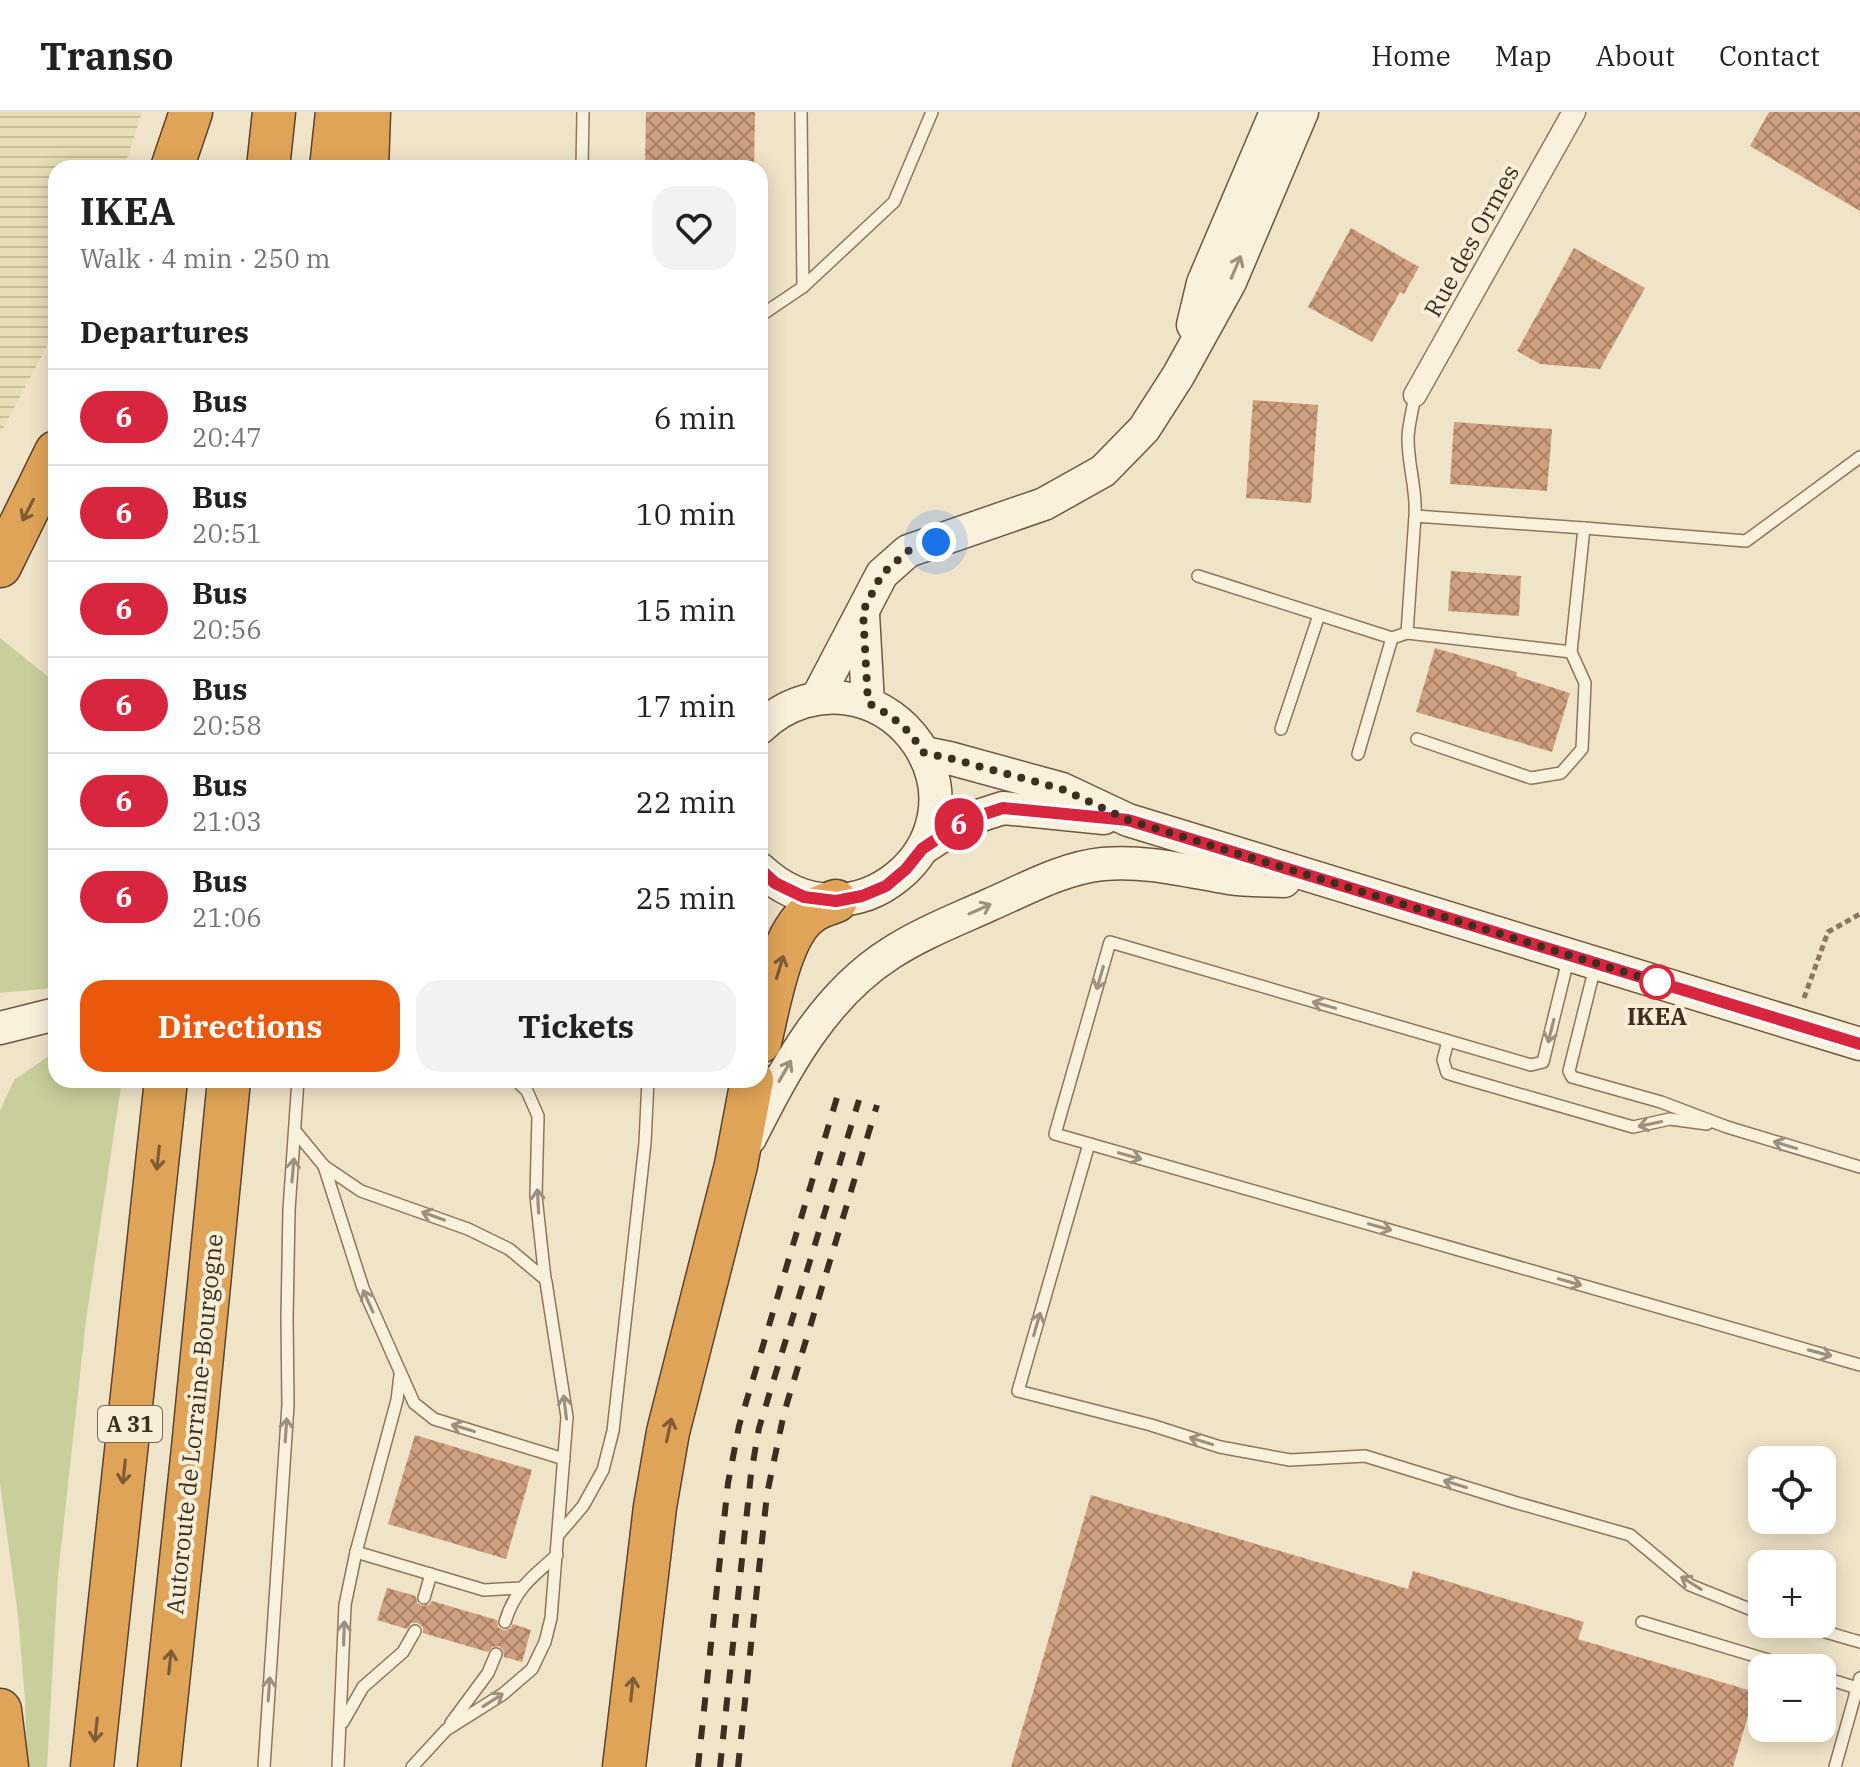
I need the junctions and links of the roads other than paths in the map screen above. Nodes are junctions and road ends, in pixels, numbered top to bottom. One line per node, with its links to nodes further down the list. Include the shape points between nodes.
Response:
1 (191, 112): 11 (highway)
2 (274, 112): 12 (highway)
3 (337, 112): 13 (highway)
4 (369, 112): 14 (highway)
5 (583, 112): 15 (lane)
6 (801, 112): 16 (lane)
7 (932, 112): 16 (lane, via 894,202)
8 (1276, 112): 18 (street, via 1203,283)
9 (1302, 112): 18 (street, one-way to 9, via 1230,282)
10 (1574, 112): 19 (street, Rue des Ormes)
11 (175, 160)
12 (269, 160)
13 (332, 160)
14 (367, 160)
15 (582, 160)
16 (803, 287): 17 (lane)
17 (768, 311)
18 (1185, 359): 26 (street, via 1144,429 1103,471 1044,504 908,551 882,574)
19 (1415, 395): 22 (lane, via 1408,437)
20 (1860, 457): 23 (lane, via 1746,541)
21 (48, 468): 24 (highway, one-way to 24)
22 (1415, 516): 23 (lane); 28 (lane)
23 (1584, 528): 30 (lane)
24 (0, 566)
25 (1198, 576): 27 (lane)
26 (863, 611): 31 (street); 32 (street)
27 (1319, 615): 29 (lane); 34 (lane)
28 (1407, 633): 29 (lane); 30 (lane)
29 (1392, 638): 37 (lane)
30 (1571, 652): 35 (lane, via 1585,683 1582,749 1561,773 1531,778)
31 (817, 698): 32 (street); 33 (street)
32 (868, 703): 36 (street, via 891,715)
33 (768, 720)
34 (1281, 729)
35 (1417, 739)
36 (924, 753): 38 (street, via 1062,789); 39 (street, via 935,801)
37 (1358, 754)
38 (1128, 820): 39 (street, via 1003,808 966,820); 41 (street)
39 (922, 849): 42 (street, via 886,886)
40 (768, 876): 42 (street, via 804,897)
41 (1339, 885): 43 (street); 58 (street, one-way to 41, via 812,1030 868,969 917,938 1059,874 1102,864)
42 (836, 901): 44 (highway, one-way to 42, via 790,938 812,911)
43 (1583, 959): 47 (lane, one-way to 47, via 1543,1062 1531,1065); 48 (street); 55 (lane, via 1572,1077)
44 (768, 1011)
45 (48, 1016): 46 (street)
46 (0, 1028)
47 (1448, 1041): 55 (lane, one-way to 47, via 1670,1119 1633,1127 1456,1076 1447,1073 1443,1060); 57 (lane, one-way to 57, via 1110,942 1055,1134)
48 (1860, 1044)
49 (165, 1088): 85 (highway, A 31, one-way to 85)
50 (228, 1088): 86 (highway, Autoroute de Lorraine-Bourgogne / A 31, one-way to 50)
51 (298, 1088): 56 (lane)
52 (524, 1088): 61 (lane, one-way to 52, via 536,1196 538,1116)
53 (647, 1088): 65 (lane, via 613,1431 603,1470 583,1506)
54 (750, 1088): 58 (highway)
55 (1727, 1127): 60 (lane, one-way to 55)
56 (296, 1132): 59 (lane); 87 (lane, one-way to 56, via 288,1405 289,1210)
57 (1089, 1144): 62 (lane, one-way to 62); 71 (lane, one-way to 57, via 1690,1585 1630,1535 1365,1456 1290,1460 1220,1447 1018,1391)
58 (736, 1165): 90 (highway, one-way to 58, via 668,1432)
59 (324, 1166): 61 (lane, one-way to 59, via 509,1249 361,1191); 63 (lane, one-way to 59, via 363,1288)
60 (1860, 1167)
61 (545, 1279): 64 (lane, one-way to 61, via 567,1417)
62 (1860, 1365)
63 (400, 1372): 64 (lane, one-way to 63, via 434,1419 414,1403); 66 (lane)
64 (564, 1459): 65 (lane)
65 (558, 1535): 67 (lane)
66 (356, 1552): 68 (lane); 82 (lane, one-way to 66, via 345,1605)
67 (557, 1555): 69 (lane); 83 (lane, one-way to 67, via 532,1669 551,1618)
68 (431, 1574): 69 (lane, via 484,1590); 70 (lane)
69 (520, 1588): 72 (lane)
70 (424, 1598)
71 (1748, 1608)
72 (505, 1622)
73 (1642, 1622): 78 (lane)
74 (415, 1631): 82 (lane, via 403,1652 363,1687)
75 (1836, 1635): 76 (lane)
76 (1860, 1642)
77 (496, 1654): 83 (lane)
78 (1748, 1654)
79 (1836, 1679): 80 (lane)
80 (1859, 1683): 91 (lane)
81 (0, 1710): 84 (highway)
82 (341, 1726): 88 (lane)
83 (446, 1730): 89 (lane)
84 (7, 1767)
85 (92, 1767)
86 (159, 1767)
87 (264, 1767)
88 (338, 1767)
89 (412, 1767)
90 (624, 1767)
91 (1835, 1767)

